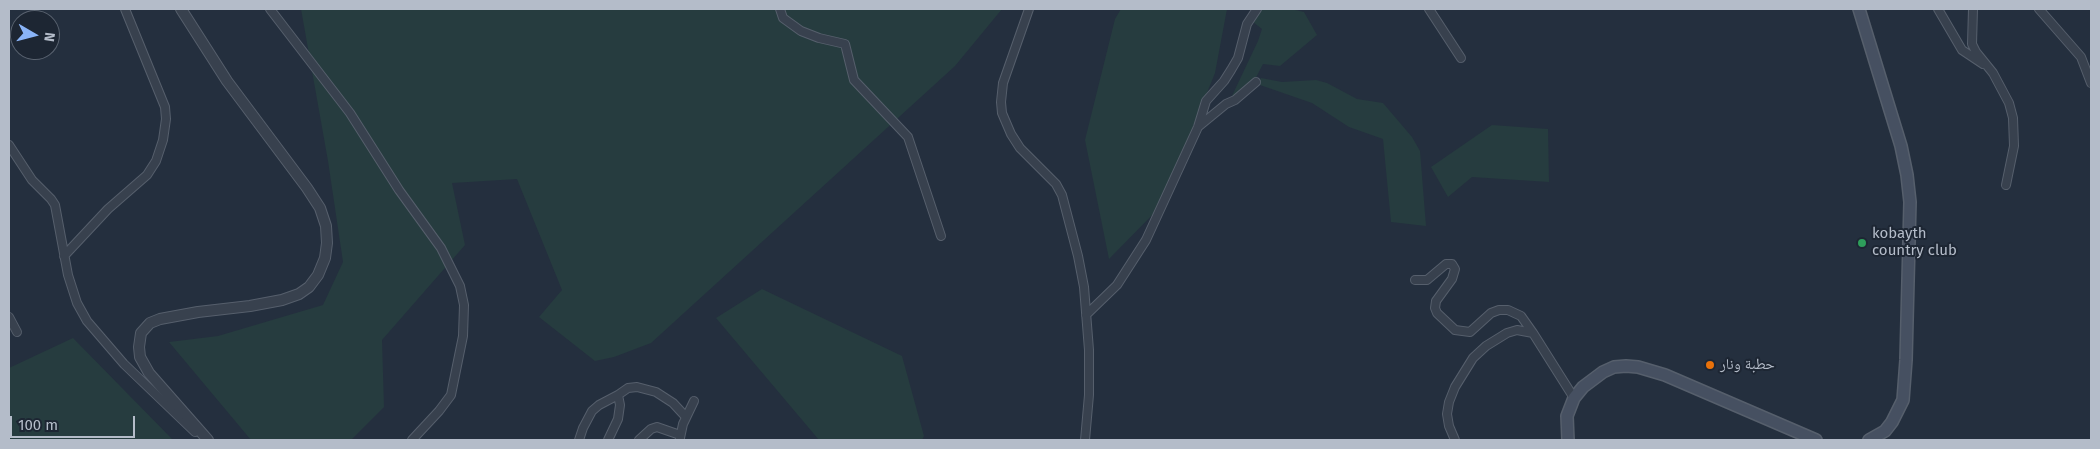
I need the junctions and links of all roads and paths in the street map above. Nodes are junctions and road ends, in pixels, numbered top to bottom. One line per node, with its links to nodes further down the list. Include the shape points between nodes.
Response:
1 (124, 9): 20 (street, via 165,106 163,140 148,175 108,209)
2 (181, 9): 32 (street, via 227,81 307,188 320,208 326,226 327,242 318,275 299,294 267,303 160,319 150,323 141,333 138,347 149,373)
3 (270, 9): 33 (street, via 355,120 399,190 441,248 460,286 464,320 451,395)
4 (780, 9): 19 (street, via 783,18 801,31 845,44 854,80 908,137)
5 (1029, 9): 22 (street, via 1003,83 1002,112 1020,148 1056,184 1062,195 1078,256)
6 (1257, 9): 16 (street, via 1247,24 1238,58 1206,101)
7 (1429, 9): 12 (street)
8 (1859, 9): 41 (main road, via 1901,146 1910,202 1903,400 1885,431)
9 (1938, 9): 13 (street, via 1962,50)
10 (1973, 9): 13 (street, via 1972,44)
11 (2039, 9): 15 (street, via 2081,57)
12 (1461, 58)
13 (1991, 70): 18 (street, via 2009,103 2014,126 2014,146)
14 (1256, 82): 16 (street)
15 (2091, 83)
16 (1198, 127): 22 (street, via 1146,240 1117,286)
17 (9, 145): 20 (street, via 32,180 55,205)
18 (2006, 185)
19 (941, 236)
20 (64, 256): 31 (street, via 72,290 87,321 124,364)
21 (1414, 280): 25 (street, via 1426,280 1446,264 1452,264 1455,269 1452,279 1436,301 1435,308 1455,330 1470,332 1491,313 1508,310 1521,316)
22 (1086, 315): 37 (street, via 1090,375)
23 (9, 317): 24 (street)
24 (17, 332)
25 (1533, 333): 27 (street); 38 (street, via 1517,330 1507,333 1473,358 1449,402 1448,426)
26 (618, 395): 29 (street, via 628,388 647,388 665,397); 34 (street, via 592,411); 35 (street, via 618,419)
27 (1574, 398): 39 (main road, via 1567,416); 40 (main road, via 1603,372 1614,367 1638,367 1689,385)
28 (694, 401): 29 (street)
29 (686, 417): 30 (street)
30 (680, 438): 36 (street, via 657,427)
31 (203, 440)
32 (208, 440)
33 (412, 440)
34 (579, 440)
35 (608, 440)
36 (639, 440)
37 (1085, 440)
38 (1455, 440)
39 (1568, 440)
40 (1816, 440)
41 (1869, 440)

